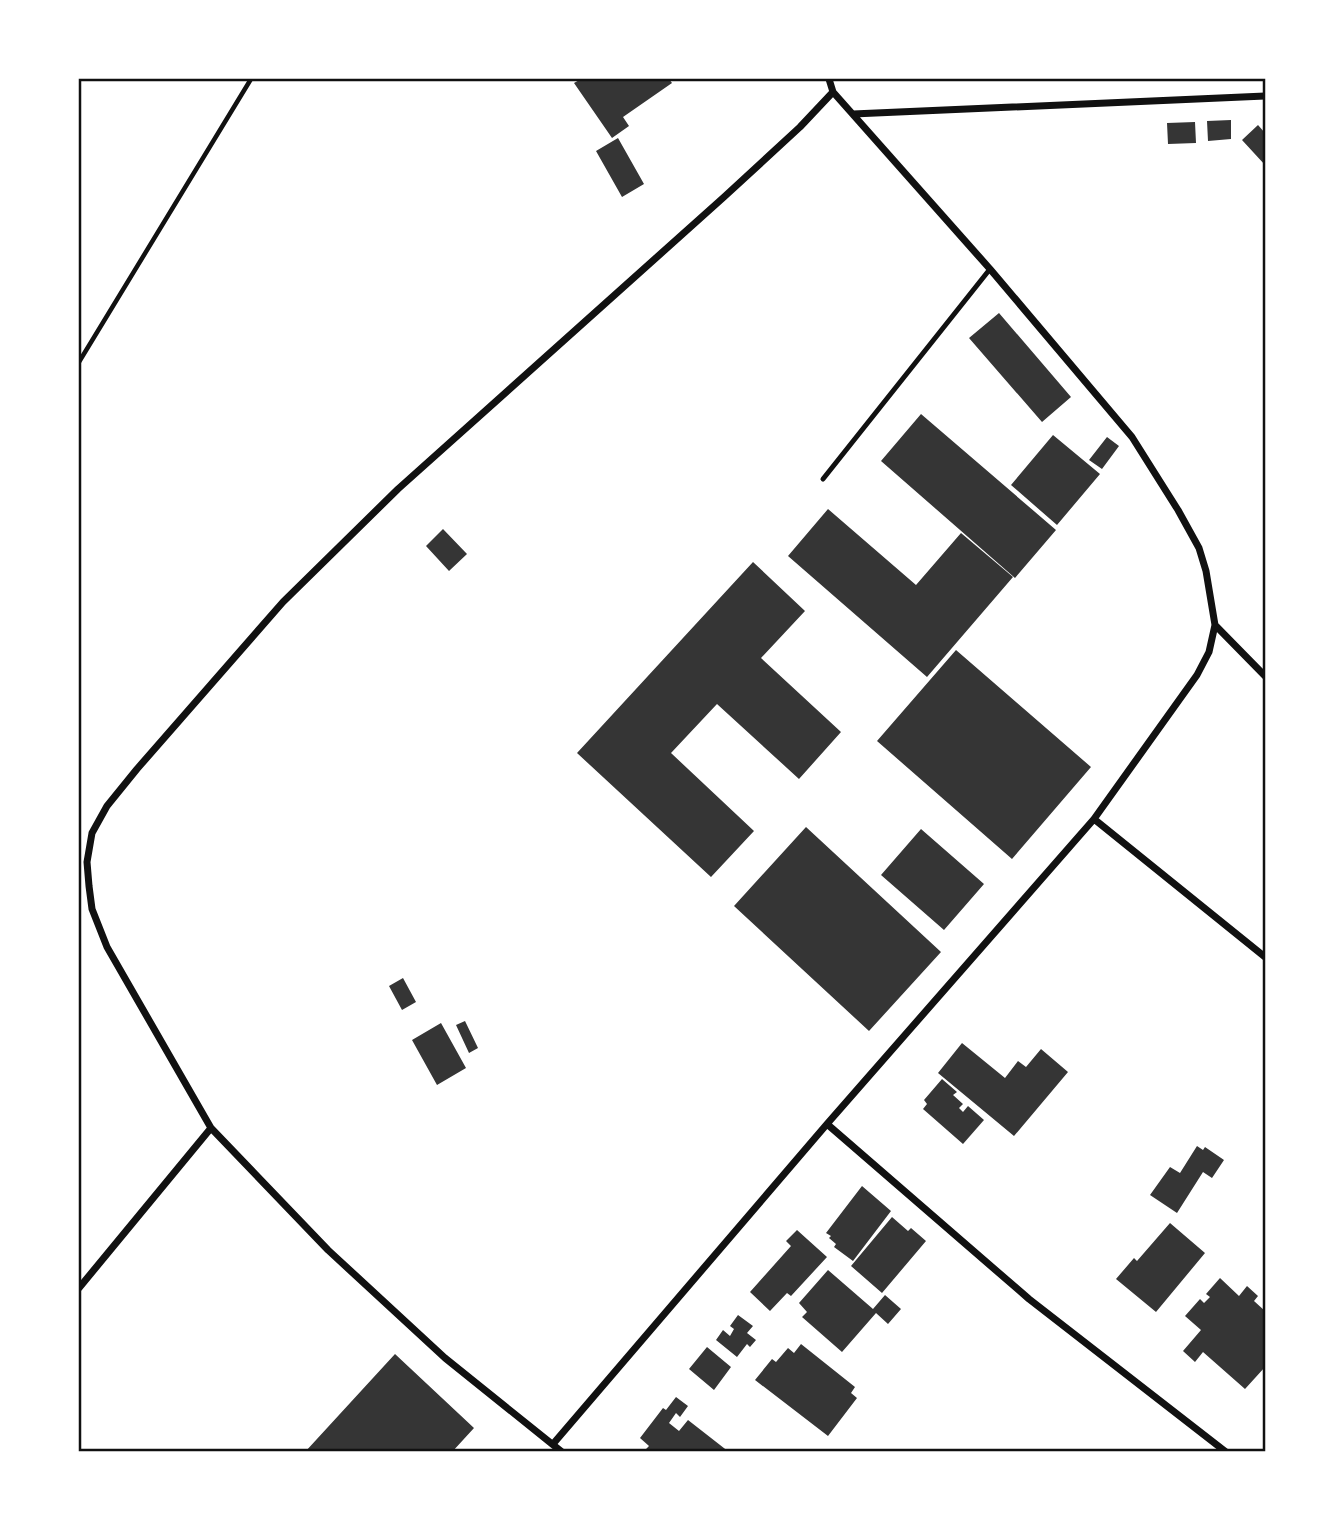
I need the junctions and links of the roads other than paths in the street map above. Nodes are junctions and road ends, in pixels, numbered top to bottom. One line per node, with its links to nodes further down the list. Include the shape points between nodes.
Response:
1 (829, 79): 2 (street)
2 (833, 92): 4 (street); 12 (street, via 724,197 388,498 283,602 107,806 93,833 87,862 92,909 107,947)
3 (1265, 96): 4 (street)
4 (853, 114): 5 (street)
5 (990, 269): 6 (lane); 7 (street, via 1132,437 1199,548)
6 (823, 479)
7 (1215, 625): 8 (street); 9 (street, via 1209,652 1197,675)
8 (1265, 676)
9 (1094, 819): 10 (street); 11 (street)
10 (1265, 957)
11 (827, 1124): 14 (street); 16 (street, via 1029,1299)
12 (211, 1128): 13 (street); 14 (street, via 328,1250 445,1358)
13 (79, 1289)
14 (553, 1444): 15 (street)
15 (562, 1452)
16 (1226, 1452)

